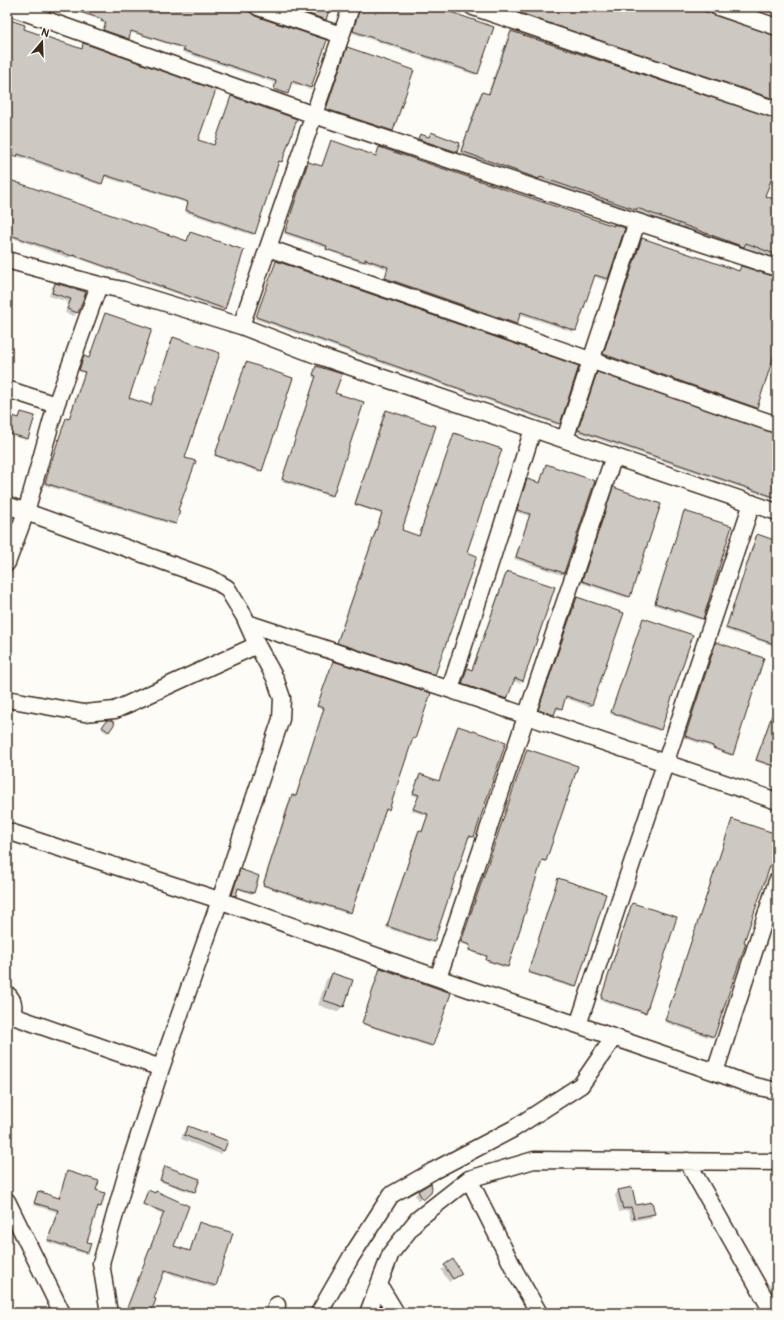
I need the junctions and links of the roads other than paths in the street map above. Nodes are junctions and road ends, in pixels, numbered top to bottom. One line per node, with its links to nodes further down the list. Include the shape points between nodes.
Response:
1 (10, 7): 9 (street)
2 (258, 7): 7 (street)
3 (350, 7): 7 (street)
4 (472, 7): 8 (street)
5 (718, 7): 6 (street)
6 (777, 27)
7 (341, 35): 9 (street)
8 (777, 110)
9 (314, 115): 10 (street); 11 (street)
10 (637, 222): 13 (street); 16 (street)
11 (268, 248): 15 (street); 16 (street)
12 (7, 260): 14 (street)
13 (777, 268)
14 (99, 285): 15 (street); 18 (street)
15 (241, 326): 20 (street, via 316,355)
16 (590, 360): 19 (street); 21 (street)
17 (7, 389): 18 (street)
18 (56, 405): 25 (street)
19 (777, 425)
20 (533, 429): 21 (street); 30 (street)
21 (565, 439): 22 (street)
22 (614, 456): 23 (street); 32 (street)
23 (752, 503): 26 (street); 33 (street)
24 (7, 505): 25 (street)
25 (26, 512): 27 (street); 28 (street, via 212,579 227,588)
26 (777, 512)
27 (7, 563)
28 (247, 623): 29 (street); 30 (street)
29 (257, 645): 31 (street, via 115,710 84,713); 37 (street, via 275,678 282,698 281,719)
30 (450, 689): 32 (street)
31 (7, 699)
32 (526, 716): 33 (street); 38 (street)
33 (666, 763): 34 (street); 41 (street)
34 (777, 801)
35 (7, 831): 37 (street)
36 (777, 881): 44 (street)
37 (220, 900): 38 (street); 43 (street)
38 (438, 978): 41 (street)
39 (7, 994): 40 (street, via 14,1005)
40 (9, 1016): 43 (street)
41 (578, 1024): 42 (street)
42 (614, 1037): 44 (street); 53 (street, via 581,1085 513,1129 391,1195)
43 (160, 1068): 52 (street, via 101,1264)
44 (715, 1072): 45 (street)
45 (777, 1091)
46 (687, 1161): 47 (street); 48 (street, via 534,1160); 57 (street)
47 (777, 1162)
48 (469, 1179): 50 (street, via 418,1219 391,1253); 56 (street)
49 (7, 1201): 51 (street)
50 (379, 1285): 54 (street); 55 (street)
51 (62, 1313)
52 (109, 1313)
53 (319, 1313)
54 (368, 1313)
55 (396, 1313)
56 (539, 1313)
57 (773, 1313)

